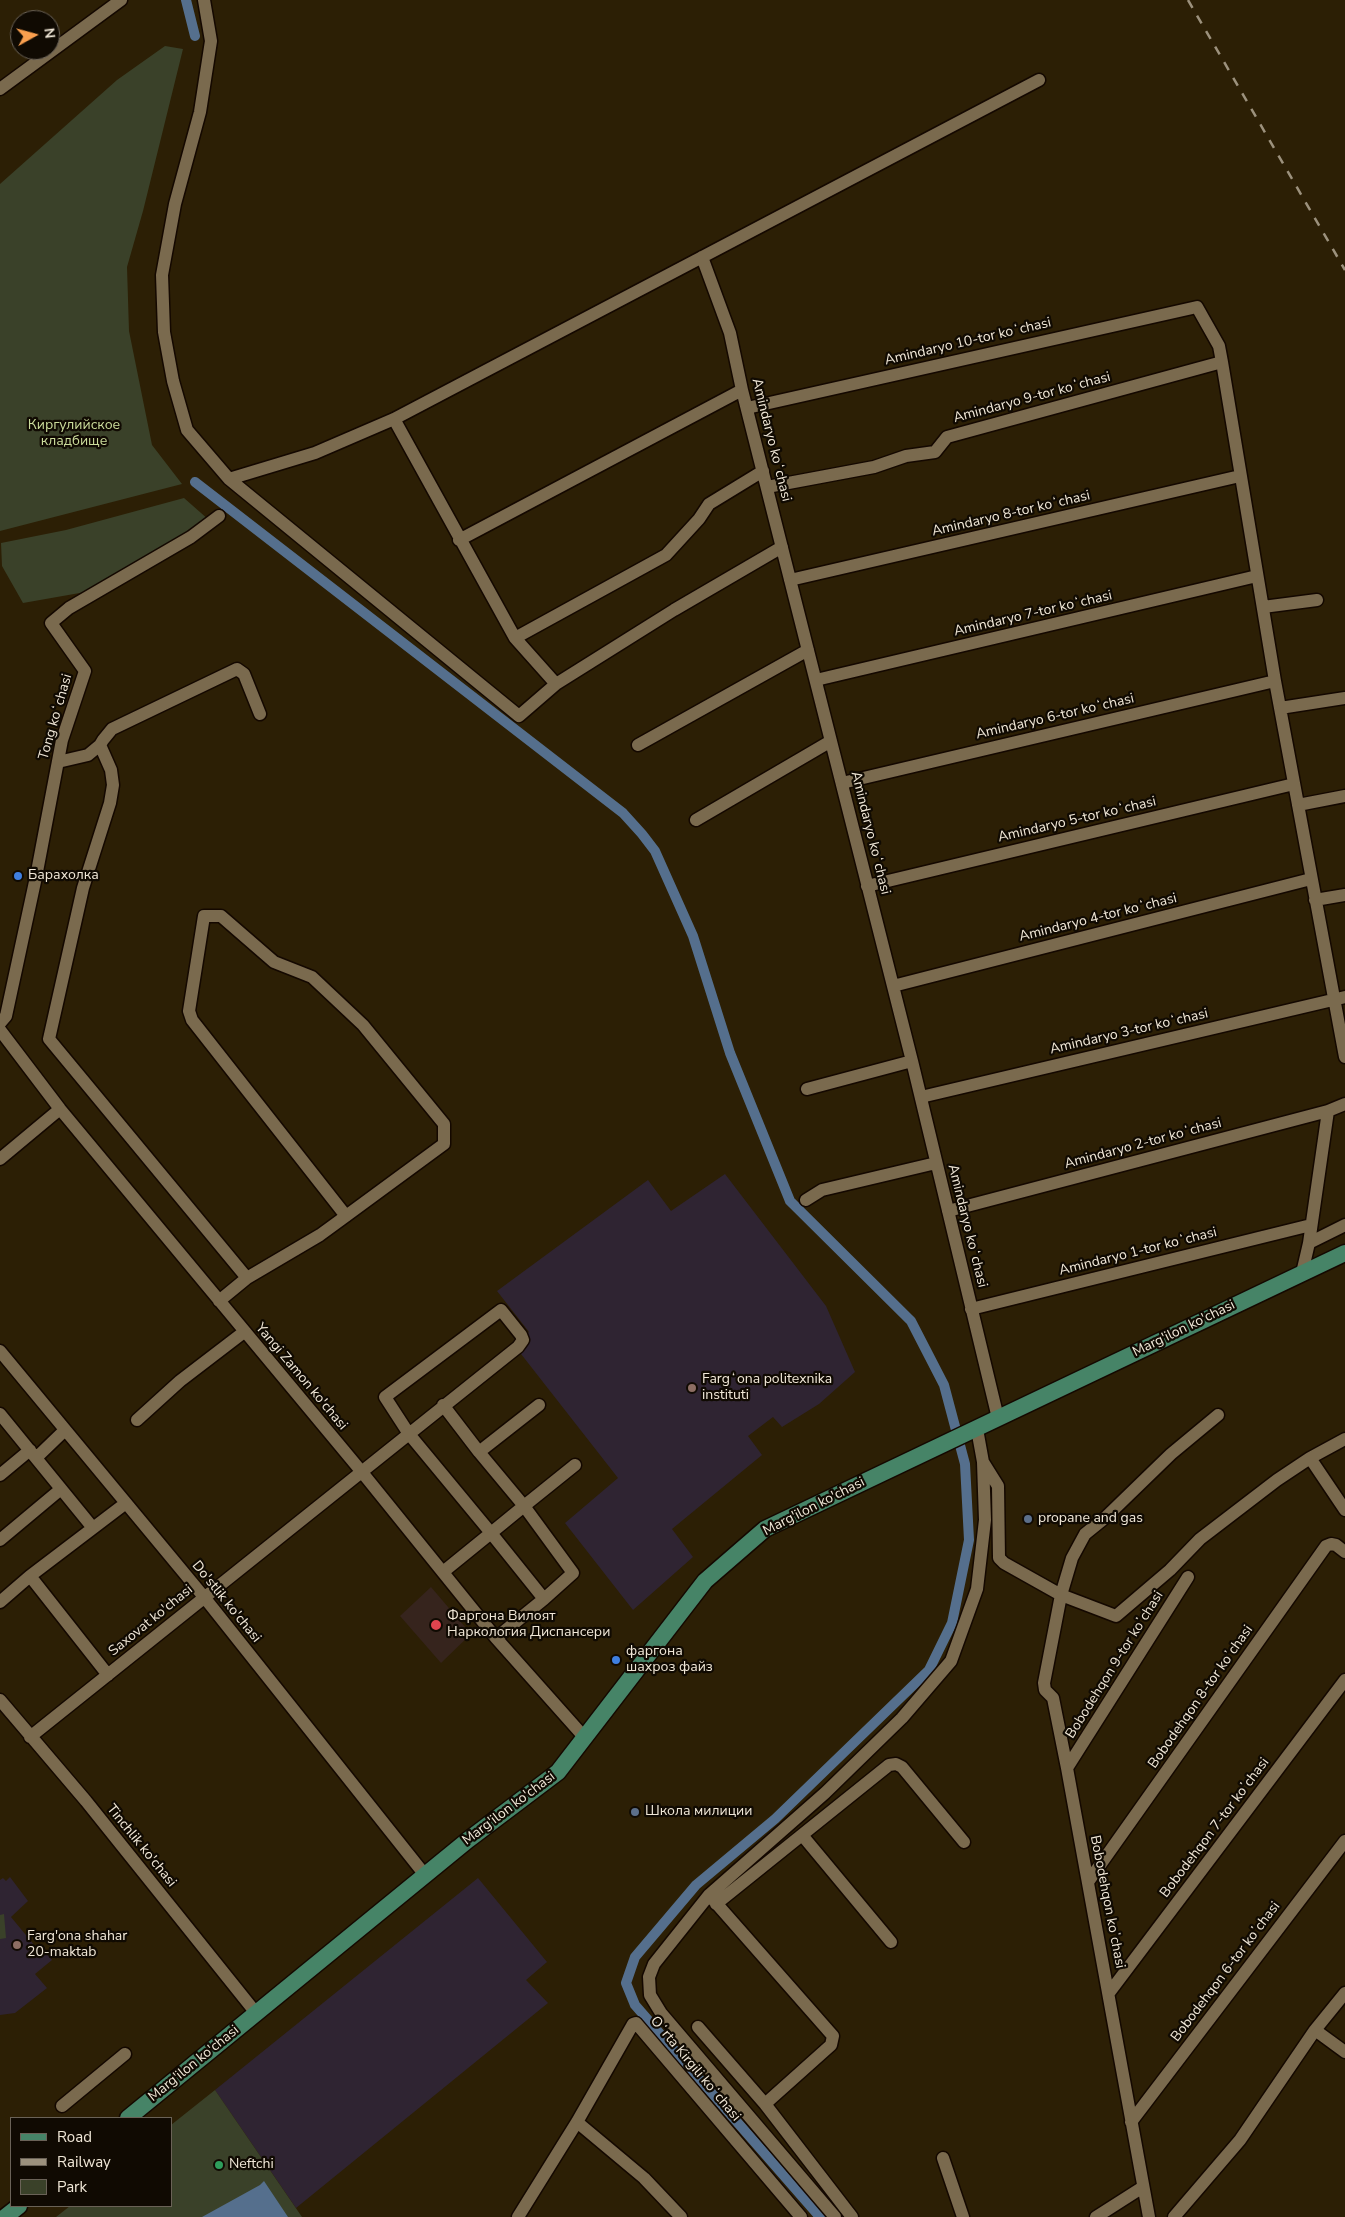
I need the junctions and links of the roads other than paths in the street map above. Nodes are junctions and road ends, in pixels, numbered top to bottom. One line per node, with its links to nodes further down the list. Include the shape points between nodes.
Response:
1 (121, 0): 4 (street)
2 (204, 0): 12 (street, via 211,41 197,129 176,204 162,275 164,332 173,382 187,430)
3 (1039, 80): 5 (street)
4 (0, 89)
5 (702, 257): 7 (street, Amindaryo koʻchasi, via 730,333); 9 (street)
6 (1222, 362): 8 (street, Amindaryo 10-tor koʻchasi, via 1219,346 1197,307); 11 (street); 13 (street, Amindaryo 9-tor koʻchasi, via 947,436 935,452)
7 (742, 390): 8 (street, Amindaryo koʻchasi); 15 (street)
8 (747, 408): 10 (street, Amindaryo koʻchasi)
9 (394, 419): 12 (street, via 314,453); 15 (street)
10 (763, 471): 13 (street, Amindaryo koʻchasi); 21 (street, via 709,504 666,555)
11 (1240, 476): 17 (street); 18 (street, Amindaryo 8-tor koʻchasi)
12 (229, 478): 25 (street, via 519,716)
13 (768, 487): 16 (street, Amindaryo koʻchasi)
14 (219, 516): 32 (street, Tong koʻchasi, via 190,537 69,608 51,623 85,672)
15 (459, 540): 21 (street)
16 (782, 547): 18 (street, Amindaryo koʻchasi); 25 (street)
17 (1257, 576): 20 (street); 23 (street, Amindaryo 7-tor koʻchasi)
18 (790, 580): 22 (street, Amindaryo koʻchasi)
19 (1317, 600): 20 (street)
20 (1263, 607): 24 (street)
21 (515, 638): 25 (street)
22 (808, 650): 23 (street, Amindaryo koʻchasi); 31 (street)
23 (816, 680): 29 (street, Amindaryo koʻchasi)
24 (1275, 681): 27 (street); 33 (street, Amindaryo 6-tor koʻchasi)
25 (556, 684)
26 (1345, 698): 27 (street)
27 (1280, 708): 34 (street)
28 (260, 714): 30 (street, via 244,674 237,670 112,729)
29 (832, 741): 33 (street, Amindaryo koʻchasi); 37 (street)
30 (100, 745): 32 (street, via 88,755); 63 (street, via 111,770 113,786 83,888 49,1039)
31 (638, 745)
32 (58, 762): 44 (street, Tong koʻchasi, via 6,1016)
33 (842, 783): 39 (street, Amindaryo koʻchasi)
34 (1294, 784): 36 (street); 39 (street, Amindaryo 5-tor koʻchasi)
35 (1345, 796): 36 (street)
36 (1298, 805): 38 (street)
37 (696, 820)
38 (1311, 879): 41 (street); 42 (street, Amindaryo 4-tor koʻchasi)
39 (867, 886): 42 (street, Amindaryo koʻchasi)
40 (1345, 895): 41 (street)
41 (1315, 900): 43 (street)
42 (893, 986): 47 (street, Amindaryo koʻchasi)
43 (1339, 998): 46 (street); 49 (street, Amindaryo 3-tor koʻchasi)
44 (0, 1022)
45 (0, 1030): 51 (street, Yangi Zamon ko'chasi)
46 (1345, 1057)
47 (912, 1061): 48 (street); 49 (street, Amindaryo koʻchasi)
48 (807, 1089)
49 (920, 1097): 54 (street, Amindaryo koʻchasi)
50 (1345, 1104): 52 (street, Amindaryo 2-tor koʻchasi)
51 (60, 1108): 53 (street); 64 (street, Yangi Zamon ko'chasi)
52 (1328, 1111): 56 (street, Amindaryo 2-tor koʻchasi); 58 (street)
53 (0, 1159)
54 (936, 1163): 55 (street, via 822,1190); 56 (street, Amindaryo koʻchasi)
55 (806, 1200)
56 (948, 1211): 65 (street, Amindaryo koʻchasi)
57 (346, 1216): 57 (street, via 444,1144 444,1124 363,1025 312,977 274,962 222,916 204,916 190,1011 192,1020); 63 (street)
58 (1311, 1225): 60 (street); 65 (street, Amindaryo 1-tor koʻchasi)
59 (1345, 1225): 60 (street)
60 (1309, 1243): 62 (street)
61 (1345, 1253): 62 (main road, Marg'ilon ko'chasi)
62 (1302, 1273): 72 (main road, Marg'ilon ko'chasi)
63 (247, 1278): 64 (street)
64 (219, 1301): 66 (street, Yangi Zamon ko'chasi)
65 (972, 1309): 72 (street, Amindaryo koʻchasi)
66 (244, 1332): 73 (street, via 180,1381); 83 (street, Yangi Zamon ko'chasi)
67 (0, 1351): 74 (street, Do'stlik ko'chasi)
68 (443, 1405): 76 (street, Saxovat ko'chasi); 76 (street, Saxovat ko'chasi, via 523,1340 501,1310 385,1397); 78 (street)
69 (539, 1405): 78 (street)
70 (0, 1414): 79 (street)
71 (1218, 1415): 96 (street, Bobodehqon koʼchasi, via 1085,1534 1072,1558)
72 (998, 1418): 75 (main road, Marg'ilon ko'chasi)
73 (137, 1420)
74 (65, 1430): 79 (street); 86 (street, Do'stlik ko'chasi)
75 (973, 1431): 81 (street); 105 (main road, Marg'ilon ko'chasi, via 765,1530 705,1581)
76 (409, 1434): 83 (street, Saxovat ko'chasi); 90 (street)
77 (1345, 1439): 80 (street)
78 (479, 1452): 87 (street)
79 (33, 1454): 84 (street); 85 (street)
80 (1310, 1458): 88 (street); 96 (street, via 1200,1539 1170,1570 1116,1616)
81 (983, 1462): 96 (street, via 998,1486 1000,1558); 112 (street, via 986,1520 977,1589 951,1661 902,1718)
82 (575, 1465): 87 (street)
83 (361, 1471): 93 (street, Yangi Zamon ko'chasi); 97 (street, Saxovat ko'chasi)
84 (0, 1475)
85 (61, 1490): 89 (street); 91 (street)
86 (126, 1502): 89 (street); 97 (street, Do'stlik ko'chasi)
87 (524, 1506): 90 (street); 98 (street, via 573,1573)
88 (1345, 1510)
89 (93, 1528): 94 (street)
90 (491, 1533): 93 (street); 98 (street)
91 (0, 1540)
92 (1345, 1552): 111 (street, Bobodehqon 8-tor koʼchasi, via 1336,1545 1326,1546)
93 (443, 1572): 100 (street, Yangi Zamon ko'chasi)
94 (30, 1576): 99 (street); 101 (street)
95 (1188, 1578): 106 (street, Bobodehqon 9-tor koʼchasi)
96 (1061, 1595): 106 (street, Bobodehqon koʼchasi, via 1044,1683 1045,1690 1053,1698)
97 (204, 1597): 101 (street, Saxovat ko'chasi); 110 (street, Do'stlik ko'chasi)
98 (544, 1599): 100 (street)
99 (0, 1602)
100 (496, 1638): 105 (street, Yangi Zamon ko'chasi)
101 (108, 1675): 104 (street, Saxovat ko'chasi)
102 (1345, 1680): 115 (street, Bobodehqon 7-tor koʼchasi)
103 (0, 1700): 104 (street, Tinchlik ko'chasi)
104 (30, 1737): 116 (street, Tinchlik ko'chasi)
105 (584, 1738): 110 (main road, Marg'ilon ko'chasi, via 558,1772)
106 (1066, 1768): 111 (street, Bobodehqon koʼchasi)
107 (802, 1835): 109 (street, via 890,1765 896,1764 902,1766); 112 (street); 113 (street)
108 (1345, 1841): 125 (street, Bobodehqon 6-tor koʼchasi)
109 (964, 1842)
110 (425, 1875): 116 (main road, Marg'ilon ko'chasi)
111 (1088, 1882): 115 (street, Bobodehqon koʼchasi)
112 (713, 1899): 121 (street, via 833,2036 831,2045); 133 (street, via 654,1964 649,1977 650,1995 661,2013)
113 (891, 1942)
114 (1345, 1993): 118 (street)
115 (1109, 1994): 125 (street, Bobodehqon koʼchasi)
116 (256, 2013): 123 (main road, Marg'ilon ko'chasi)
117 (698, 2026): 121 (street)
118 (1315, 2030): 119 (street); 138 (street, via 1240,2140)
119 (1345, 2052)
120 (125, 2054): 122 (street)
121 (765, 2104): 134 (street)
122 (62, 2106)
123 (129, 2117)
124 (577, 2122): 130 (street, Oʻrta Kirgili koʻchasi); 131 (street, via 644,2178); 132 (street, Oʻrta Kirgili koʻchasi, via 636,2023)
125 (1131, 2122): 127 (street, Bobodehqon koʼchasi)
126 (943, 2158): 135 (street)
127 (1143, 2187): 136 (street); 137 (street, Bobodehqon koʼchasi)
128 (18, 2207): 129 (main road)
129 (5, 2217)
130 (518, 2217)
131 (682, 2217)
132 (802, 2217)
133 (835, 2217)
134 (852, 2217)
135 (964, 2217)
136 (1096, 2217)
137 (1149, 2217)
138 (1174, 2217)

